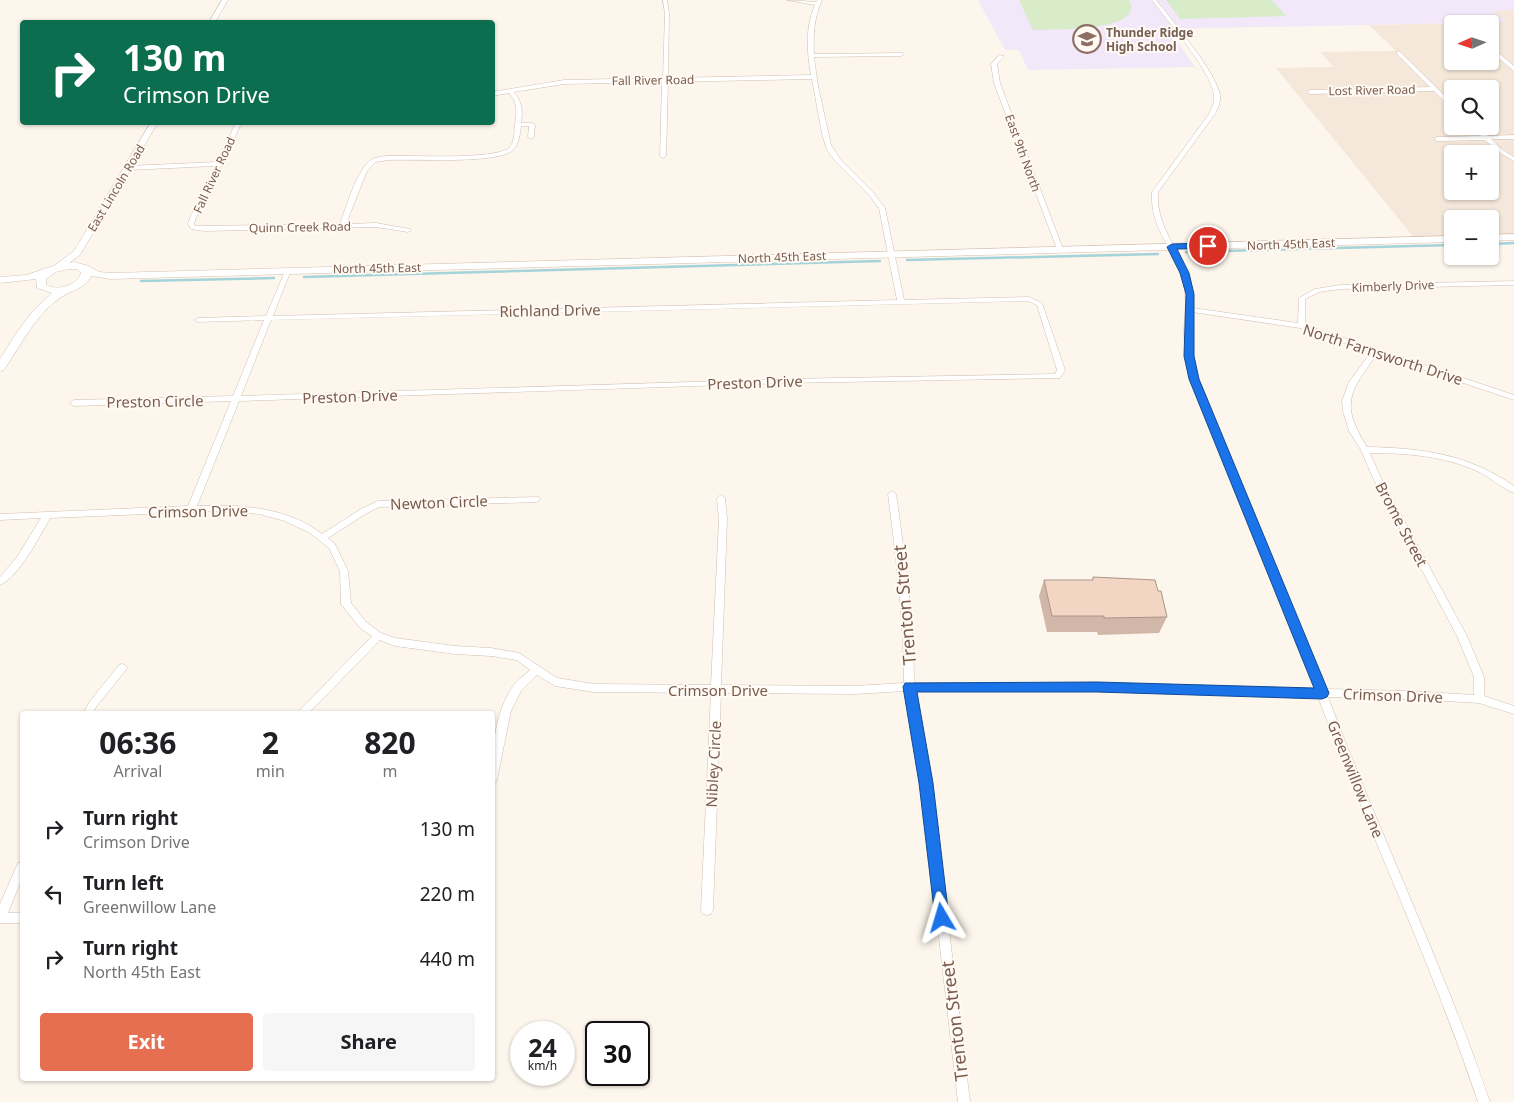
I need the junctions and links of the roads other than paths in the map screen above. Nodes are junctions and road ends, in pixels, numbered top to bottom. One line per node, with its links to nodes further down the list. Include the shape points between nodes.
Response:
1 (225, 0): 6 (street)
2 (789, 0): 4 (street)
3 (1154, 0): 38 (street, Greenwillow Lane, via 1207,74 1217,96 1212,114 1155,192 1153,206 1157,219)
4 (818, 2): 9 (street, via 812,18)
5 (665, 3): 14 (street, via 668,14)
6 (213, 20)
7 (1399, 53): 15 (street)
8 (900, 54): 9 (street)
9 (811, 56): 13 (street)
10 (1001, 56): 39 (street, East 9th North, via 994,64 997,83)
11 (1499, 56): 12 (street)
12 (1514, 69)
13 (814, 77): 14 (street, Fall River Road); 41 (street, via 830,149 882,208)
14 (665, 80): 16 (street, Fall River Road, via 554,83); 28 (street)
15 (1434, 89): 17 (street, Lost River Road); 19 (street)
16 (511, 92): 18 (street, Fall River Road); 20 (street, via 520,104)
17 (1310, 92)
18 (495, 94)
19 (1444, 98)
20 (518, 124): 24 (street, via 532,125); 32 (street, via 513,147 507,152 490,156 374,161 364,170)
21 (153, 125): 31 (street, East Lincoln Road)
22 (238, 125): 30 (street, Fall River Road)
23 (1482, 135): 26 (street)
24 (531, 136)
25 (1514, 137): 26 (street)
26 (1485, 138): 27 (street); 29 (street)
27 (1437, 139)
28 (663, 156)
29 (1514, 159)
30 (219, 164): 31 (street); 33 (street, Fall River Road, via 193,218)
31 (128, 168): 40 (street, East Lincoln Road)
32 (342, 226): 33 (street, Quinn Creek Road); 34 (street, Quinn Creek Road, via 376,225)
33 (193, 228)
34 (408, 230)
35 (1514, 237): 36 (main road)
36 (1499, 238)
37 (1444, 239): 38 (main road, North 45th East)
38 (1172, 247): 39 (main road, North 45th East); 54 (street, Greenwillow Lane, via 1190,294)
39 (1060, 250): 41 (main road, North 45th East)
40 (77, 253): 42 (street, via 76,258); 43 (street, East Lincoln Road)
41 (890, 254): 44 (main road, North 45th East); 52 (street)
42 (83, 267): 43 (main road); 45 (main road, North 45th East, via 97,275); 49 (main road, via 87,275)
43 (55, 269): 46 (main road); 50 (main road, via 41,278)
44 (288, 270): 45 (main road, North 45th East); 55 (street)
45 (111, 276): 49 (main road, North 45th East)
46 (14, 279): 47 (main road); 50 (main road)
47 (0, 280)
48 (1514, 283): 57 (street, Kimberly Drive, via 1317,290 1302,298)
49 (79, 284): 51 (main road)
50 (42, 288): 51 (main road, via 54,291); 53 (main road)
51 (67, 289): 53 (main road)
52 (901, 301): 55 (street, Richland Drive); 61 (street, Preston Drive, via 1029,298 1040,304 1061,370 1057,376 1043,377 888,378)
53 (43, 306): 59 (main road)
54 (1190, 310): 57 (street, North Farnsworth Drive); 78 (street, Greenwillow Lane, via 1189,356 1194,379)
55 (271, 317): 56 (street, Richland Drive); 61 (street)
56 (198, 320)
57 (1301, 326): 58 (street, North Farnsworth Drive)
58 (1375, 351): 60 (street, North Farnsworth Drive); 63 (street, Brome Street, via 1353,382 1346,401 1353,431)
59 (0, 367)
60 (1514, 398)
61 (236, 399): 62 (street, Preston Circle); 68 (street)
62 (74, 402)
63 (1365, 450): 64 (street, via 1412,451 1459,461 1490,474); 79 (street, Brome Street, via 1462,636 1479,677)
64 (1514, 490)
65 (892, 494): 76 (street, Trenton Street, via 904,575)
66 (721, 498): 77 (street, Nibley Circle)
67 (536, 499): 71 (street, Newton Circle, via 378,504)
68 (191, 510): 69 (street, Crimson Drive); 71 (street, Crimson Drive, via 259,511 288,519)
69 (47, 516): 70 (street, Crimson Drive); 72 (street, via 27,553)
70 (0, 517)
71 (322, 538): 73 (street, Crimson Drive, via 332,546 344,571 346,604 363,625)
72 (0, 582)
73 (378, 636): 75 (street, Crimson Drive, via 395,642 519,657); 82 (street)
74 (122, 668): 81 (street)
75 (537, 669): 77 (street, Crimson Drive, via 556,682 594,688); 83 (street, via 516,688 506,711)
76 (910, 687): 77 (street, Crimson Drive); 78 (street, Crimson Drive, via 1097,687); 88 (street, Trenton Street, via 926,783)
77 (717, 690): 85 (street, Nibley Circle)
78 (1322, 693): 79 (street, Crimson Drive); 89 (street, Greenwillow Lane, via 1466,1045)
79 (1479, 699): 80 (street, Crimson Drive)
80 (1514, 710)
81 (90, 711)
82 (304, 711)
83 (495, 764)
84 (20, 872): 86 (street)
85 (707, 910)
86 (0, 917): 87 (street)
87 (20, 918)
88 (964, 1102)
89 (1484, 1102)

